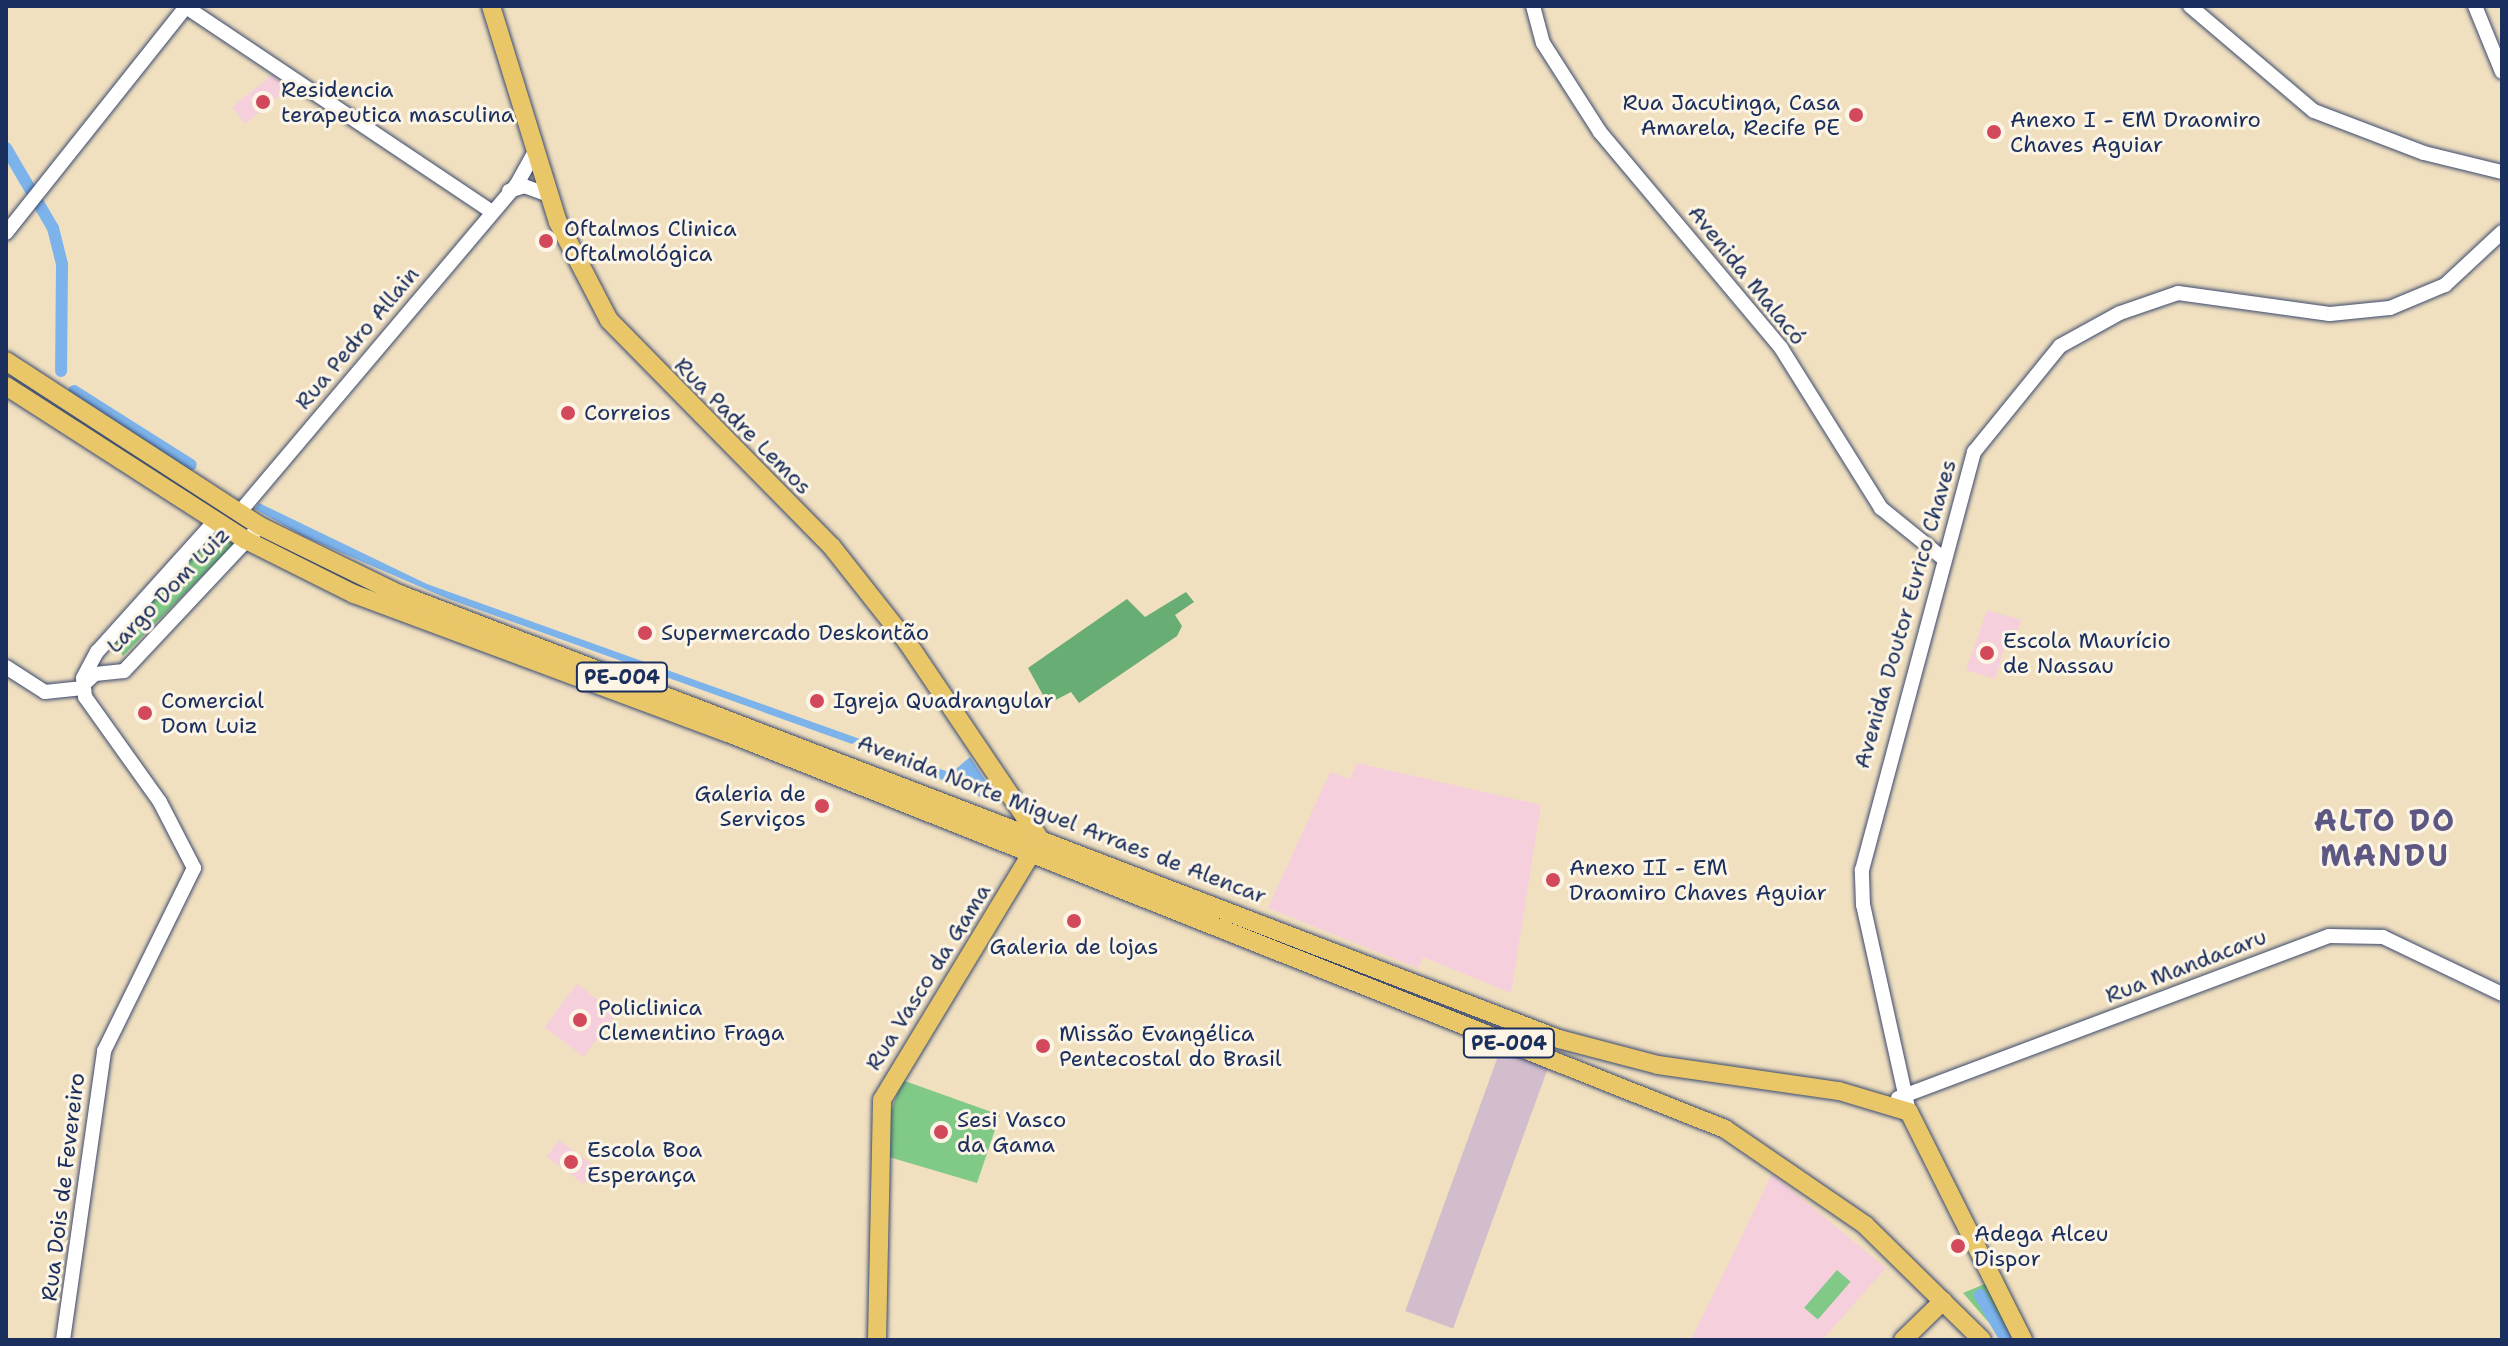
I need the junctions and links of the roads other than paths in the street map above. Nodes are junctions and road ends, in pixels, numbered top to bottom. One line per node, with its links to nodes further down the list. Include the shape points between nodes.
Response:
1 (491, 6): 7 (main road, Rua Padre Lemos)
2 (1533, 6): 20 (street, Avenida Malacó, via 1543,43 1600,132 1781,348 1864,487)
3 (2190, 6): 8 (street, via 2314,111 2424,153)
4 (2475, 6): 6 (street)
5 (186, 7): 11 (street); 13 (street)
6 (2502, 72)
7 (535, 151): 9 (street, Rua Pedro Allain); 10 (main road, Rua Padre Lemos)
8 (2502, 172)
9 (509, 192): 10 (street, via 524,186); 11 (street, Rua Pedro Allain)
10 (549, 195): 25 (main road, Rua Padre Lemos, via 609,320 832,547)
11 (492, 212): 16 (street, Rua Pedro Allain)
12 (2502, 232): 20 (street, Avenida Doutor Eurico Chaves, via 2445,285 2390,308 2330,314 2178,293 2082,330 2060,346 1974,452)
13 (6, 233)
14 (6, 361): 16 (main road, Avenida Norte Miguel Arraes de Alencar / PE-004)
15 (6, 386): 17 (main road, Avenida Norte Miguel Arraes de Alencar / PE-004)
16 (239, 513): 18 (main road, Avenida Norte Miguel Arraes de Alencar / PE-004)
17 (215, 521): 19 (main road, Avenida Norte Miguel Arraes de Alencar / PE-004); 21 (street, Largo Dom Luiz)
18 (260, 526): 19 (street, Largo Dom Luiz); 26 (main road, Avenida Norte Miguel Arraes de Alencar / PE-004, via 399,594)
19 (246, 540): 23 (street, Largo Dom Luiz); 27 (main road, Avenida Norte Miguel Arraes de Alencar / PE-004, via 354,594)
20 (1944, 559): 33 (street, Avenida Doutor Eurico Chaves, via 1862,870 1863,905)
21 (97, 652): 23 (street); 24 (street, Largo Dom Luiz)
22 (6, 667): 24 (street, via 47,692)
23 (121, 672): 24 (street, Largo Dom Luiz, via 95,674)
24 (83, 687): 35 (street, Rua Dois de Fevereiro, via 194,868 104,1051)
25 (1005, 781): 26 (main road); 27 (main road, Rua Padre Lemos)
26 (988, 818): 27 (main road, Avenida Norte Miguel Arraes de Alencar / PE-004)
27 (1036, 847): 29 (main road, Avenida Norte Miguel Arraes de Alencar / PE-004, via 1559,1039); 31 (main road, Avenida Norte Miguel Arraes de Alencar / PE-004); 36 (main road, Rua Vasco da Gama, via 887,1085 878,1169)
28 (2502, 994): 33 (street, Rua Mandacaru, via 2383,937 2329,936)
29 (1638, 1061): 30 (main road, Avenida Norte Miguel Arraes de Alencar / PE-004); 31 (main road, via 1641,1077)
30 (1658, 1065): 32 (main road); 33 (main road, Avenida Norte Miguel Arraes de Alencar / PE-004)
31 (1630, 1090): 32 (main road, Avenida Norte Miguel Arraes de Alencar / PE-004)
32 (1651, 1098): 34 (main road, Avenida Norte Miguel Arraes de Alencar / PE-004, via 1769,1153 1865,1225)
33 (1908, 1104): 39 (main road)
34 (1943, 1301): 37 (main road); 38 (main road, Avenida Norte Miguel Arraes de Alencar / PE-004)
35 (63, 1340)
36 (877, 1340)
37 (1903, 1340)
38 (1982, 1340)
39 (2023, 1340)

